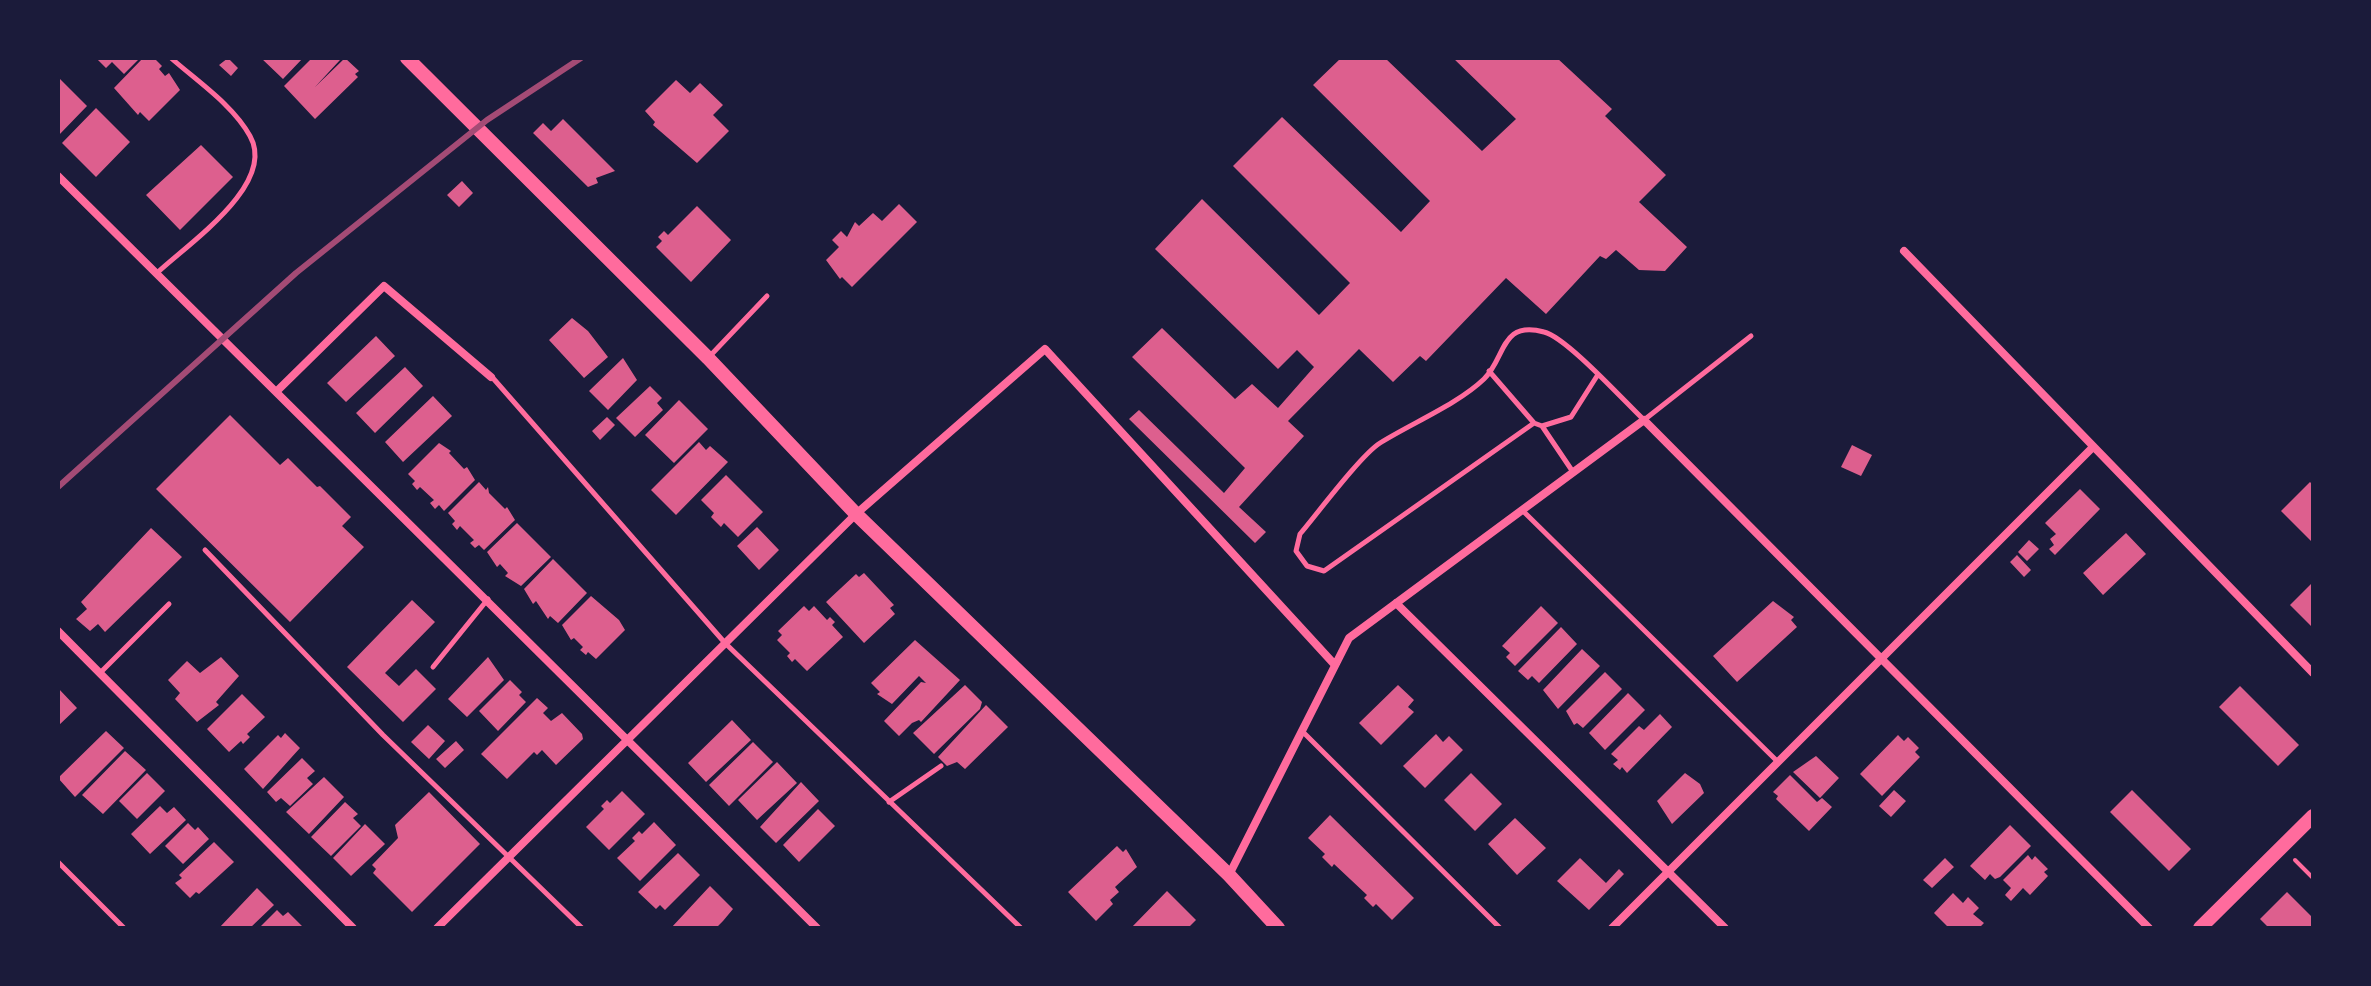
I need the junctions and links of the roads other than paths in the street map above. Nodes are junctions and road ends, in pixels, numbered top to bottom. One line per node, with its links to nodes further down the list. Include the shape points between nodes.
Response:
1 (171, 58): 5 (lane, via 233,113 251,136 258,159 241,195)
2 (407, 58): 8 (main road)
3 (58, 176): 5 (street)
4 (1904, 251): 16 (street)
5 (156, 274): 12 (street)
6 (767, 296): 8 (lane)
7 (1751, 336): 13 (lane)
8 (708, 358): 19 (main road)
9 (1489, 371): 10 (lane, via 1509,336 1542,331); 14 (lane); 14 (lane, via 1378,444 1300,534 1296,551 1307,566 1324,571)
10 (1597, 376): 13 (lane); 15 (lane, via 1571,417)
11 (491, 377): 12 (street, via 384,286); 25 (lane)
12 (277, 391): 21 (street)
13 (1644, 420): 17 (street); 26 (street)
14 (1534, 423): 15 (lane)
15 (1542, 426): 17 (lane)
16 (2092, 448): 26 (street); 30 (street)
17 (1573, 473): 18 (street)
18 (1522, 510): 22 (street); 33 (lane)
19 (856, 514): 25 (street); 27 (street, via 1045,349); 40 (main road)
20 (205, 550): 37 (lane, via 383,735)
21 (488, 599): 28 (lane); 32 (street)
22 (1396, 603): 27 (street, via 1349,638); 39 (street)
23 (169, 604): 29 (lane)
24 (58, 631): 29 (street)
25 (725, 643): 32 (street); 35 (lane)
26 (1881, 659): 33 (street); 51 (street)
27 (1335, 665): 31 (street)
28 (433, 667)
29 (100, 673): 42 (street)
30 (2313, 673)
31 (1302, 731): 40 (street); 48 (lane)
32 (629, 738): 37 (street); 45 (street)
33 (1778, 762): 39 (street)
34 (941, 766): 35 (lane)
35 (889, 802): 46 (lane)
36 (2313, 816): 52 (main road)
37 (509, 856): 43 (street); 44 (lane)
38 (58, 862): 41 (lane)
39 (1669, 871): 49 (street); 50 (street)
40 (1229, 875): 47 (main road)
41 (124, 928)
42 (353, 928)
43 (437, 928)
44 (582, 928)
45 (817, 928)
46 (1021, 928)
47 (1278, 928)
48 (1500, 928)
49 (1612, 928)
50 (1725, 928)
51 (2149, 928)
52 (2200, 928)

